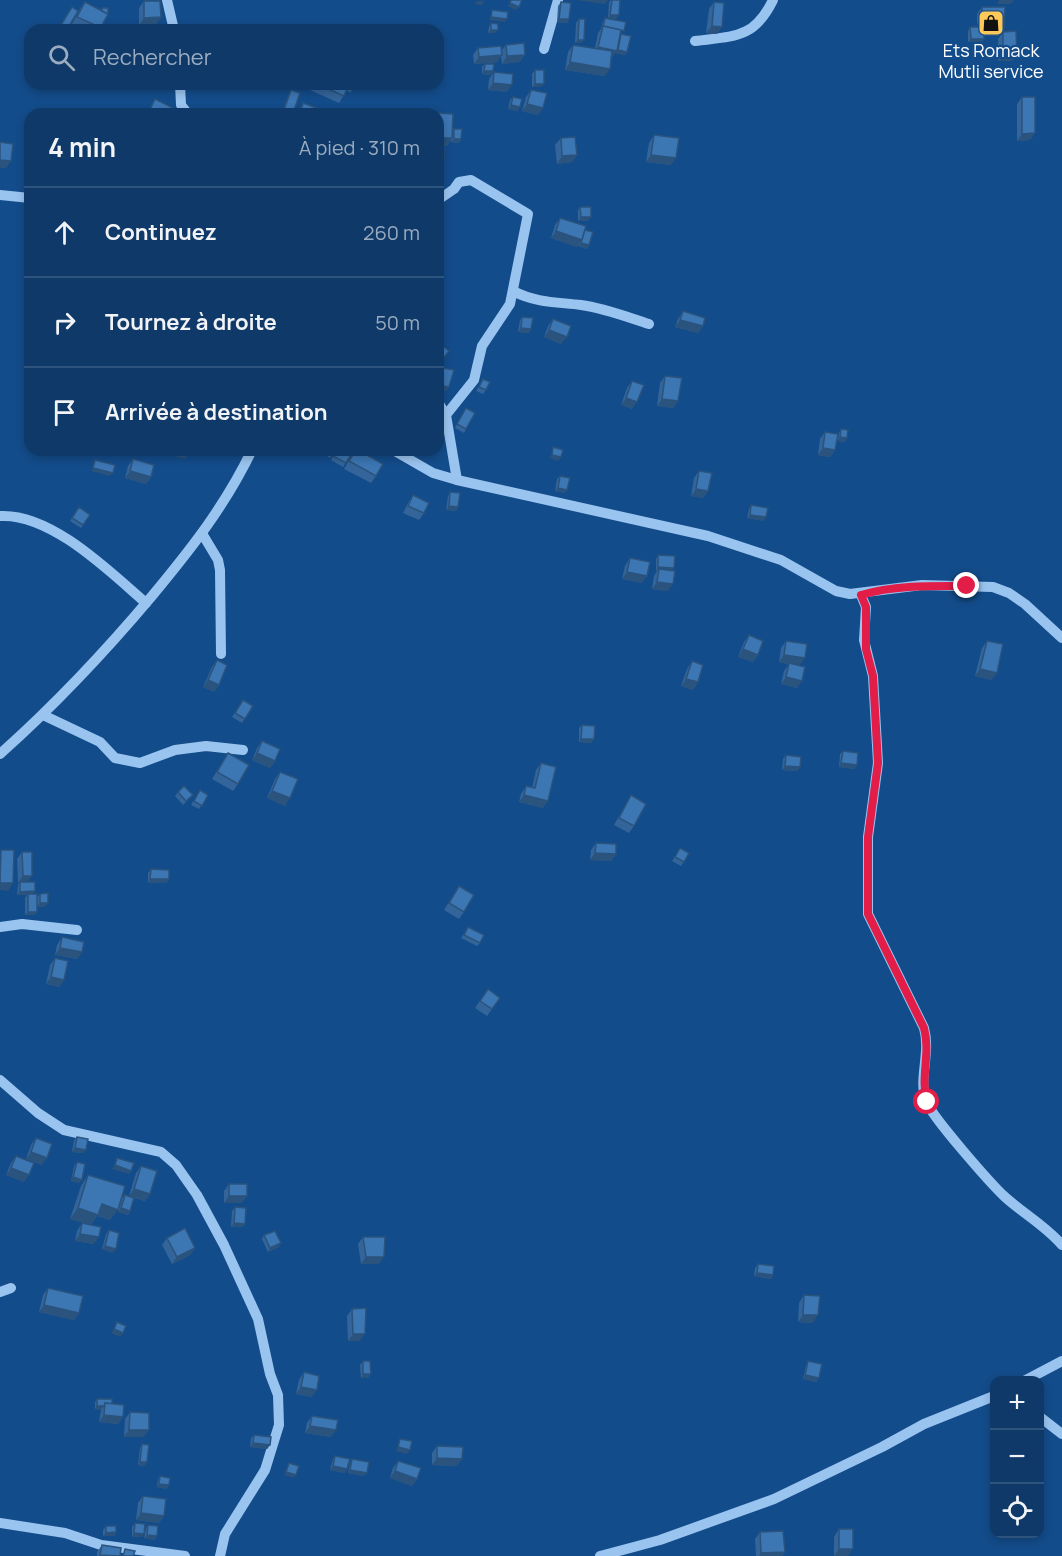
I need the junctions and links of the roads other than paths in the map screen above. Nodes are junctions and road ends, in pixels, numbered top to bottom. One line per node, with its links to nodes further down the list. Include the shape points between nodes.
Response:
1 (167, 0): 4 (street)
2 (558, 0): 6 (street)
3 (773, 0): 5 (street, via 755,28 741,35)
4 (173, 24)
5 (695, 41)
6 (544, 49)
7 (180, 90): 8 (street)
8 (183, 108)
9 (0, 195): 11 (street)
10 (444, 196): 12 (street, via 459,182 471,180 528,214)
11 (24, 197)
12 (513, 291): 13 (street, via 526,298 582,305); 14 (street, via 510,304 482,346 474,380)
13 (649, 324)
14 (446, 415): 17 (street)
15 (249, 456): 19 (street)
16 (403, 456): 17 (street, via 433,473)
17 (458, 480): 20 (street, via 708,536 781,560 836,591)
18 (0, 516): 21 (street, via 34,520 50,528)
19 (203, 535): 21 (street); 23 (street, via 220,570)
20 (861, 595): 22 (street, via 922,585 993,587 1025,604); 30 (street, via 866,607 866,649 873,676 878,763 868,837 868,914 924,1028 928,1044 924,1073 927,1102 1004,1196)
21 (146, 603): 24 (street)
22 (1061, 637)
23 (221, 654)
24 (44, 715): 25 (street, via 100,742 115,758 140,763 175,750 206,746); 26 (street)
25 (243, 750)
26 (0, 754)
27 (0, 927): 28 (street, via 22,924)
28 (77, 930)
29 (0, 1080): 38 (street, via 64,1130 161,1152 176,1164 197,1195 224,1245 258,1319 278,1395 279,1425 265,1470 225,1534)
30 (1062, 1245)
31 (1062, 1361): 32 (street)
32 (1034, 1376)
33 (990, 1398): 39 (street, via 924,1424 774,1499 660,1540)
34 (1044, 1420): 35 (street)
35 (1062, 1434)
36 (0, 1523): 37 (street, via 65,1533 101,1545)
37 (186, 1556)
38 (220, 1556)
39 (600, 1556)

